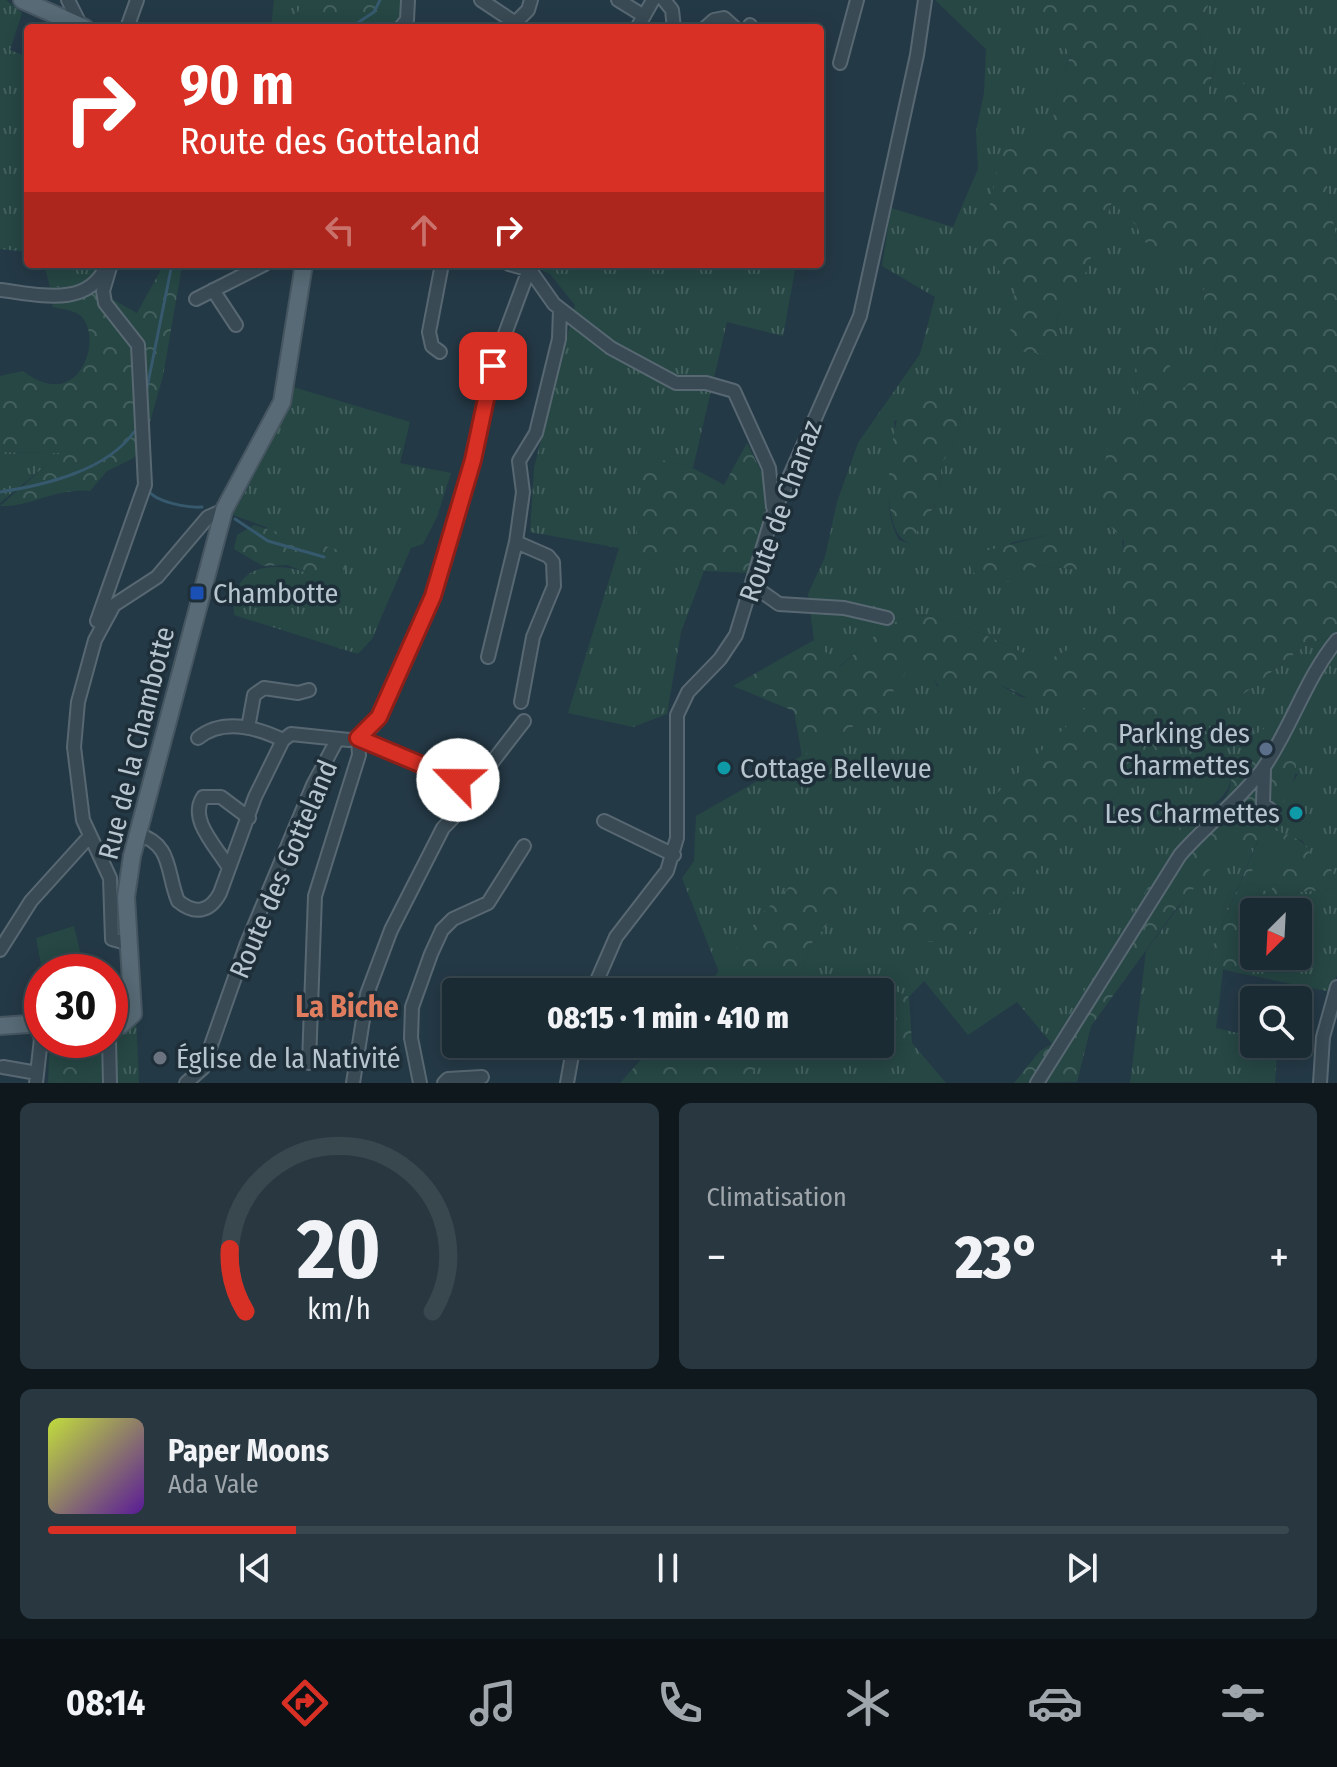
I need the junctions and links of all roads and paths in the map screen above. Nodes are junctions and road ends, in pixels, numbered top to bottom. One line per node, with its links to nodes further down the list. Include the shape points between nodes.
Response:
1 (22, 0): 13 (main road)
2 (68, 0): 14 (street)
3 (137, 0): 15 (street)
4 (408, 0): 16 (street)
5 (481, 0): 17 (street)
6 (531, 0): 17 (street)
7 (618, 0): 12 (street)
8 (653, 0): 12 (street)
9 (664, 0): 18 (street)
10 (857, 0): 21 (street)
11 (925, 0): 36 (street, Route de Chanaz, via 860,316)
12 (641, 22)
13 (76, 24)
14 (81, 24)
15 (128, 24)
16 (404, 24)
17 (520, 24)
18 (674, 24)
19 (710, 24): 20 (street, via 724,18)
20 (731, 24)
21 (840, 63)
22 (106, 268): 29 (street, via 87,290 77,293 47,297)
23 (109, 268): 40 (street, via 103,291 111,312 138,345 145,485)
24 (257, 268): 30 (street)
25 (303, 268): 35 (main road, Rue de la Chambotte, via 282,402)
26 (441, 268): 34 (street, via 429,332 432,346)
27 (530, 268): 48 (street, Route des Gotteland, via 493,366 473,460 433,596 379,717)
28 (531, 268): 32 (street)
29 (0, 290)
30 (213, 290): 31 (street); 33 (street)
31 (196, 299)
32 (560, 310): 36 (street, via 611,348 676,383 706,383 734,391 769,468); 37 (street, via 559,339 536,433 519,461 523,492)
33 (236, 325)
34 (440, 352)
35 (224, 510): 40 (street, via 208,517 157,577 114,605); 56 (main road, Rue de la Chambotte)
36 (773, 514): 38 (street, Route de Chanaz)
37 (516, 542): 42 (street); 44 (street, via 548,556 555,574 533,637)
38 (752, 585): 39 (street, via 779,604 844,608); 59 (street, Route de Chanaz, via 729,646 688,692 677,715)
39 (887, 618)
40 (95, 640): 57 (street, via 74,721 78,786)
41 (1337, 640): 51 (street)
42 (488, 657)
43 (309, 690): 46 (street, via 264,688 254,695)
44 (521, 702)
45 (524, 721): 79 (street, via 473,797 443,828 391,930 367,994)
46 (248, 728): 47 (street, via 219,727); 49 (street)
47 (198, 738)
48 (358, 738): 50 (street, Route des Gotteland); 52 (street); 73 (street, via 359,755 315,896)
49 (283, 740): 50 (street, via 291,734); 54 (street)
50 (337, 740): 78 (street, Route des Gotteland, via 247,943 203,1068)
51 (1264, 767): 53 (street, via 1263,804); 83 (street, via 1235,804 1180,855)
52 (458, 780)
53 (1273, 812)
54 (249, 818): 60 (street); 60 (street, via 221,797 203,797 198,804 199,822)
55 (604, 821): 59 (street)
56 (137, 834): 60 (street, via 163,849 178,901 191,909 213,906); 61 (main road, Rue de la Chambotte, via 126,897)
57 (89, 837): 61 (street, via 110,878 112,939); 62 (street, via 31,901)
58 (524, 846): 80 (street, via 488,903 453,919 431,954 412,1007 411,1038)
59 (674, 855): 65 (street, Route de Chanaz, via 658,887 616,937)
60 (229, 868)
61 (126, 943): 63 (main road, Rue de la Chambotte)
62 (0, 950)
63 (127, 954)
64 (128, 963): 67 (main road, Rue de la Chambotte)
65 (598, 978)
66 (1337, 987): 84 (street, via 1323,1037)
67 (128, 1001)
68 (24, 1025): 69 (main road)
69 (0, 1026)
70 (39, 1058): 76 (street)
71 (109, 1058): 77 (street)
72 (571, 1058): 82 (street)
73 (309, 1063)
74 (3, 1067): 76 (street)
75 (482, 1077): 81 (street)
76 (37, 1078)
77 (110, 1083)
78 (186, 1083)
79 (353, 1083)
80 (420, 1083)
81 (444, 1083)
82 (567, 1083)
83 (1037, 1083)
84 (1320, 1083)

